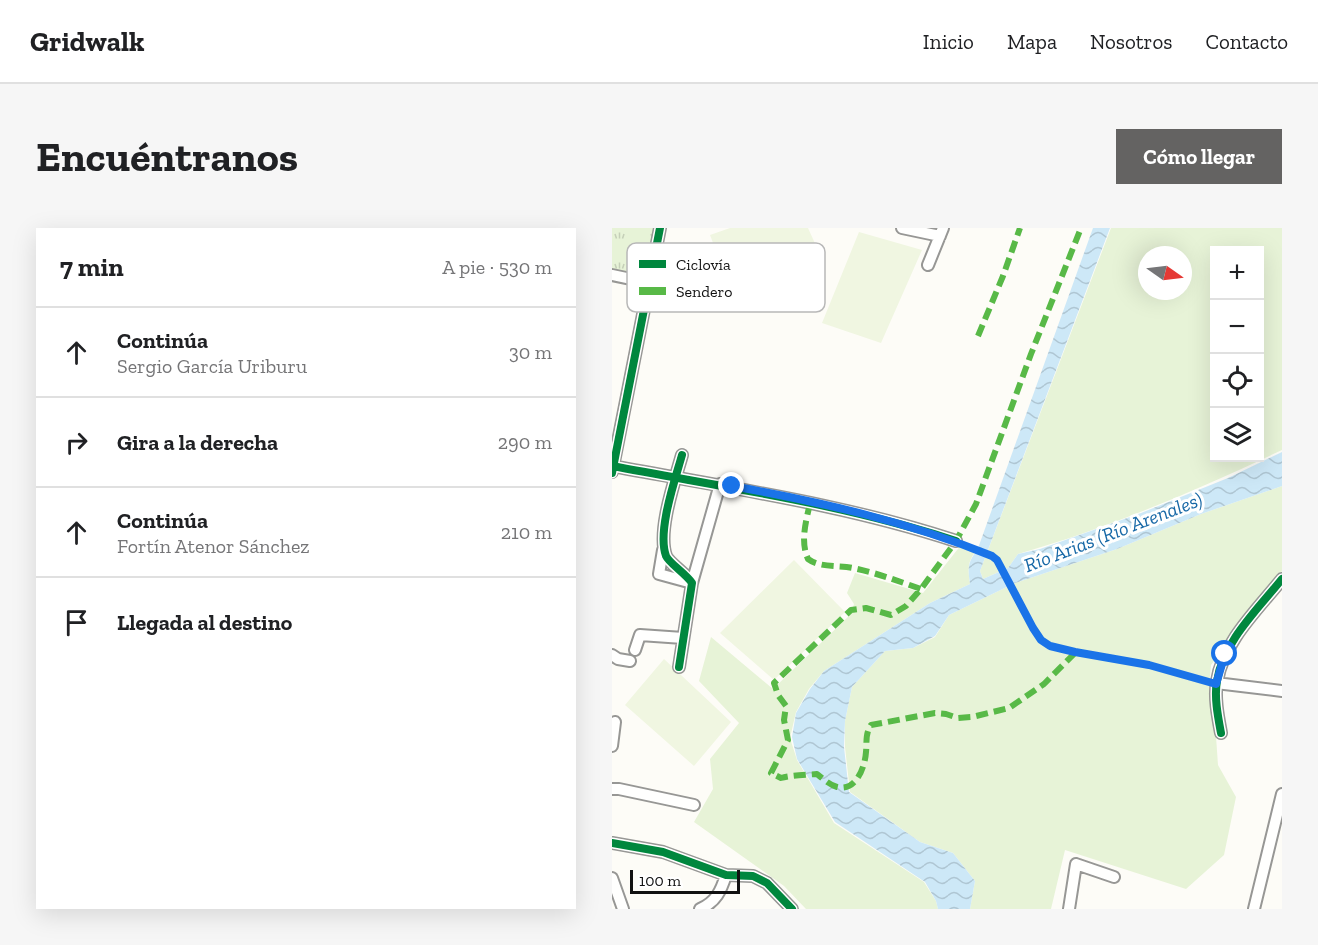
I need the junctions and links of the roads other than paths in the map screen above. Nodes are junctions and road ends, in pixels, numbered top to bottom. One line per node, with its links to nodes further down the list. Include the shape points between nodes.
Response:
1 (660, 228): 4 (street)
2 (902, 228): 3 (street)
3 (941, 232): 5 (street)
4 (657, 243)
5 (928, 265)
6 (612, 275): 7 (street)
7 (627, 278)
8 (644, 312): 10 (street)
9 (682, 454): 11 (street)
10 (612, 468): 11 (street)
11 (676, 478): 12 (street); 14 (street)
12 (720, 484): 13 (street, via 848,511); 16 (street)
13 (956, 541)
14 (664, 546): 16 (street, via 667,558); 16 (street, via 659,574)
15 (1282, 579): 22 (street, via 1233,641)
16 (692, 583): 17 (street)
17 (683, 638): 18 (street, via 640,635); 21 (street)
18 (635, 650)
19 (612, 656): 20 (street)
20 (630, 661)
21 (679, 667)
22 (1216, 684): 23 (street); 25 (street)
23 (1282, 692)
24 (615, 722): 26 (street)
25 (1221, 733)
26 (612, 746)
27 (612, 789): 29 (street)
28 (1282, 794): 30 (street)
29 (694, 805)
30 (1279, 820): 31 (street)
31 (1278, 833): 40 (street)
32 (612, 843): 33 (street, via 663,852)
33 (726, 875): 37 (street, via 715,899); 38 (street, via 760,879)
34 (1114, 877): 39 (street, via 1076,864)
35 (612, 878): 36 (street)
36 (623, 909)
37 (700, 909)
38 (792, 909)
39 (1069, 909)
40 (1254, 909)

